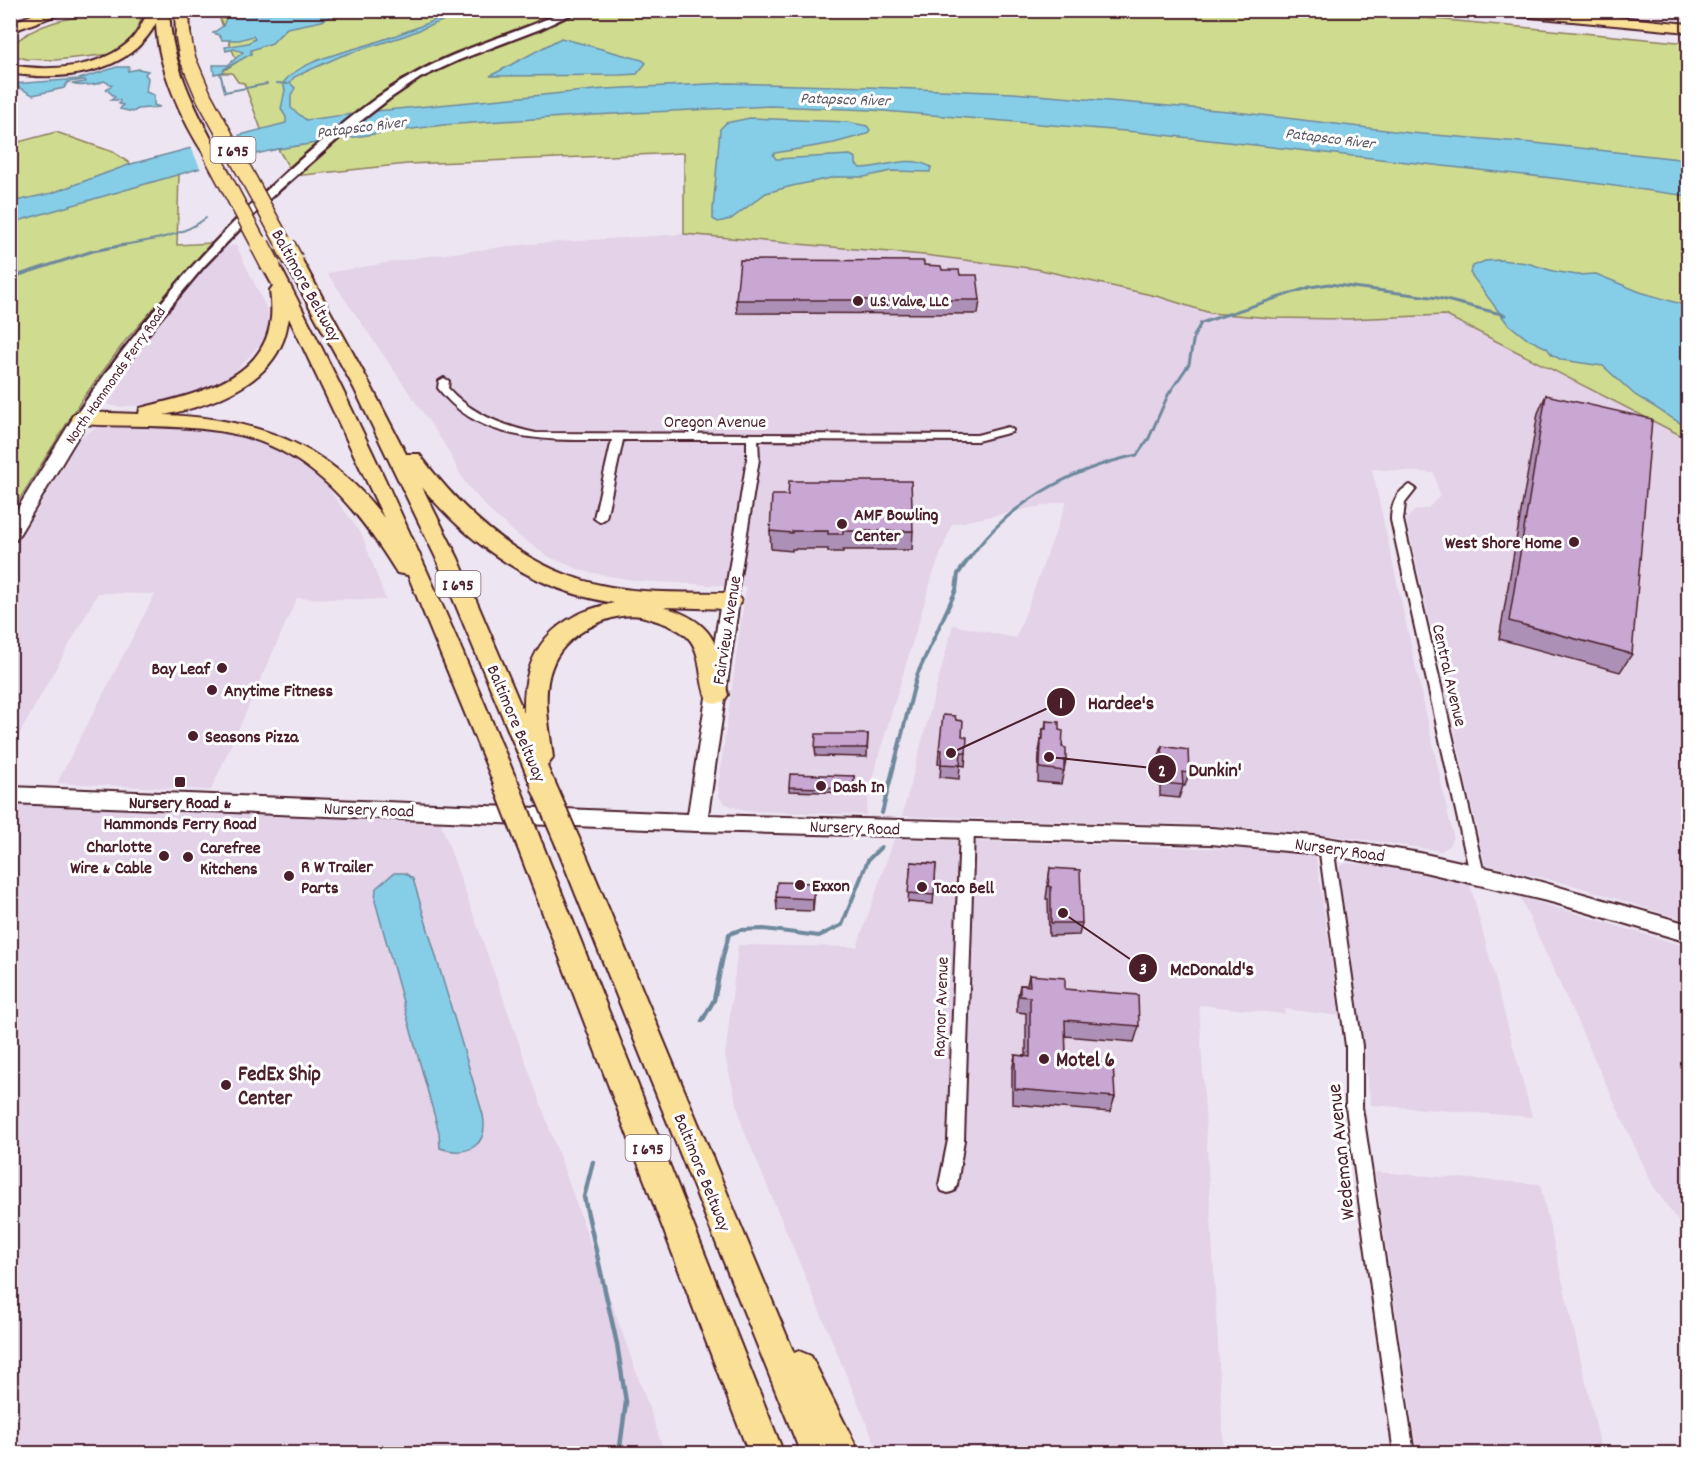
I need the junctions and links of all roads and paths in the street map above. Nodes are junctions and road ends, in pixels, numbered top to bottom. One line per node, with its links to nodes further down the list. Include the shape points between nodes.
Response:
1 (32, 10): 11 (highway)
2 (64, 10): 13 (highway)
3 (155, 10): 15 (highway, via 136,43 102,62 50,72)
4 (162, 10): 16 (highway, Baltimore Beltway / I 695, bridge, via 162,39 174,78)
5 (182, 10): 18 (highway, Baltimore Beltway / I 695, bridge, via 188,57 204,97)
6 (576, 10): 19 (street, North Hammonds Ferry Road, via 448,60 405,83 315,153 231,230 192,273 138,338)
7 (1500, 10): 14 (highway)
8 (1615, 10): 12 (highway)
9 (1683, 10): 10 (highway)
10 (1689, 11)
11 (10, 15)
12 (1689, 17)
13 (10, 28)
14 (1689, 28)
15 (10, 69)
16 (274, 272): 19 (highway, via 281,305 279,331 265,357 235,383 171,408); 28 (highway, Baltimore Beltway / I 695, via 384,493)
17 (444, 381): 21 (street, Oregon Avenue, via 443,388 451,399 508,430 536,436)
18 (363, 388): 26 (highway, via 435,491 516,560 559,582 610,595); 30 (highway, Baltimore Beltway / I 695, via 447,558)
19 (81, 418): 25 (main road, North Hammonds Ferry Road); 28 (highway, via 218,425 261,434 284,444 333,476 368,513)
20 (1008, 430): 22 (street, Oregon Avenue, via 977,438)
21 (618, 437): 22 (street, Oregon Avenue); 24 (street)
22 (752, 438): 26 (street, Fairview Avenue, via 753,459)
23 (1410, 489): 35 (street, Central Avenue, via 1397,506 1397,520)
24 (600, 518)
25 (10, 536)
26 (729, 606): 27 (highway); 29 (main road, Fairview Avenue)
27 (640, 608): 29 (highway, via 670,616 695,629 704,640); 30 (highway, via 608,611 574,624 548,652 540,670 536,711)
28 (441, 622): 39 (highway, Baltimore Beltway / I 695, bridge)
29 (716, 694): 32 (main road, Fairview Avenue)
30 (543, 785): 38 (highway, Baltimore Beltway / I 695, bridge)
31 (10, 795): 32 (main road, Nursery Road)
32 (697, 823): 33 (main road, Nursery Road)
33 (967, 830): 34 (main road, Nursery Road, via 1211,836); 37 (street, Raynor Avenue, via 956,1140)
34 (1326, 846): 35 (main road, Nursery Road); 42 (street, Wedeman Avenue, via 1354,1046 1354,1107)
35 (1477, 874): 36 (main road, Nursery Road, via 1575,898)
36 (1689, 933)
37 (948, 1185)
38 (724, 1224): 40 (highway, Baltimore Beltway / I 695); 41 (highway)
39 (767, 1454)
40 (819, 1454)
41 (843, 1454)
42 (1404, 1454)

